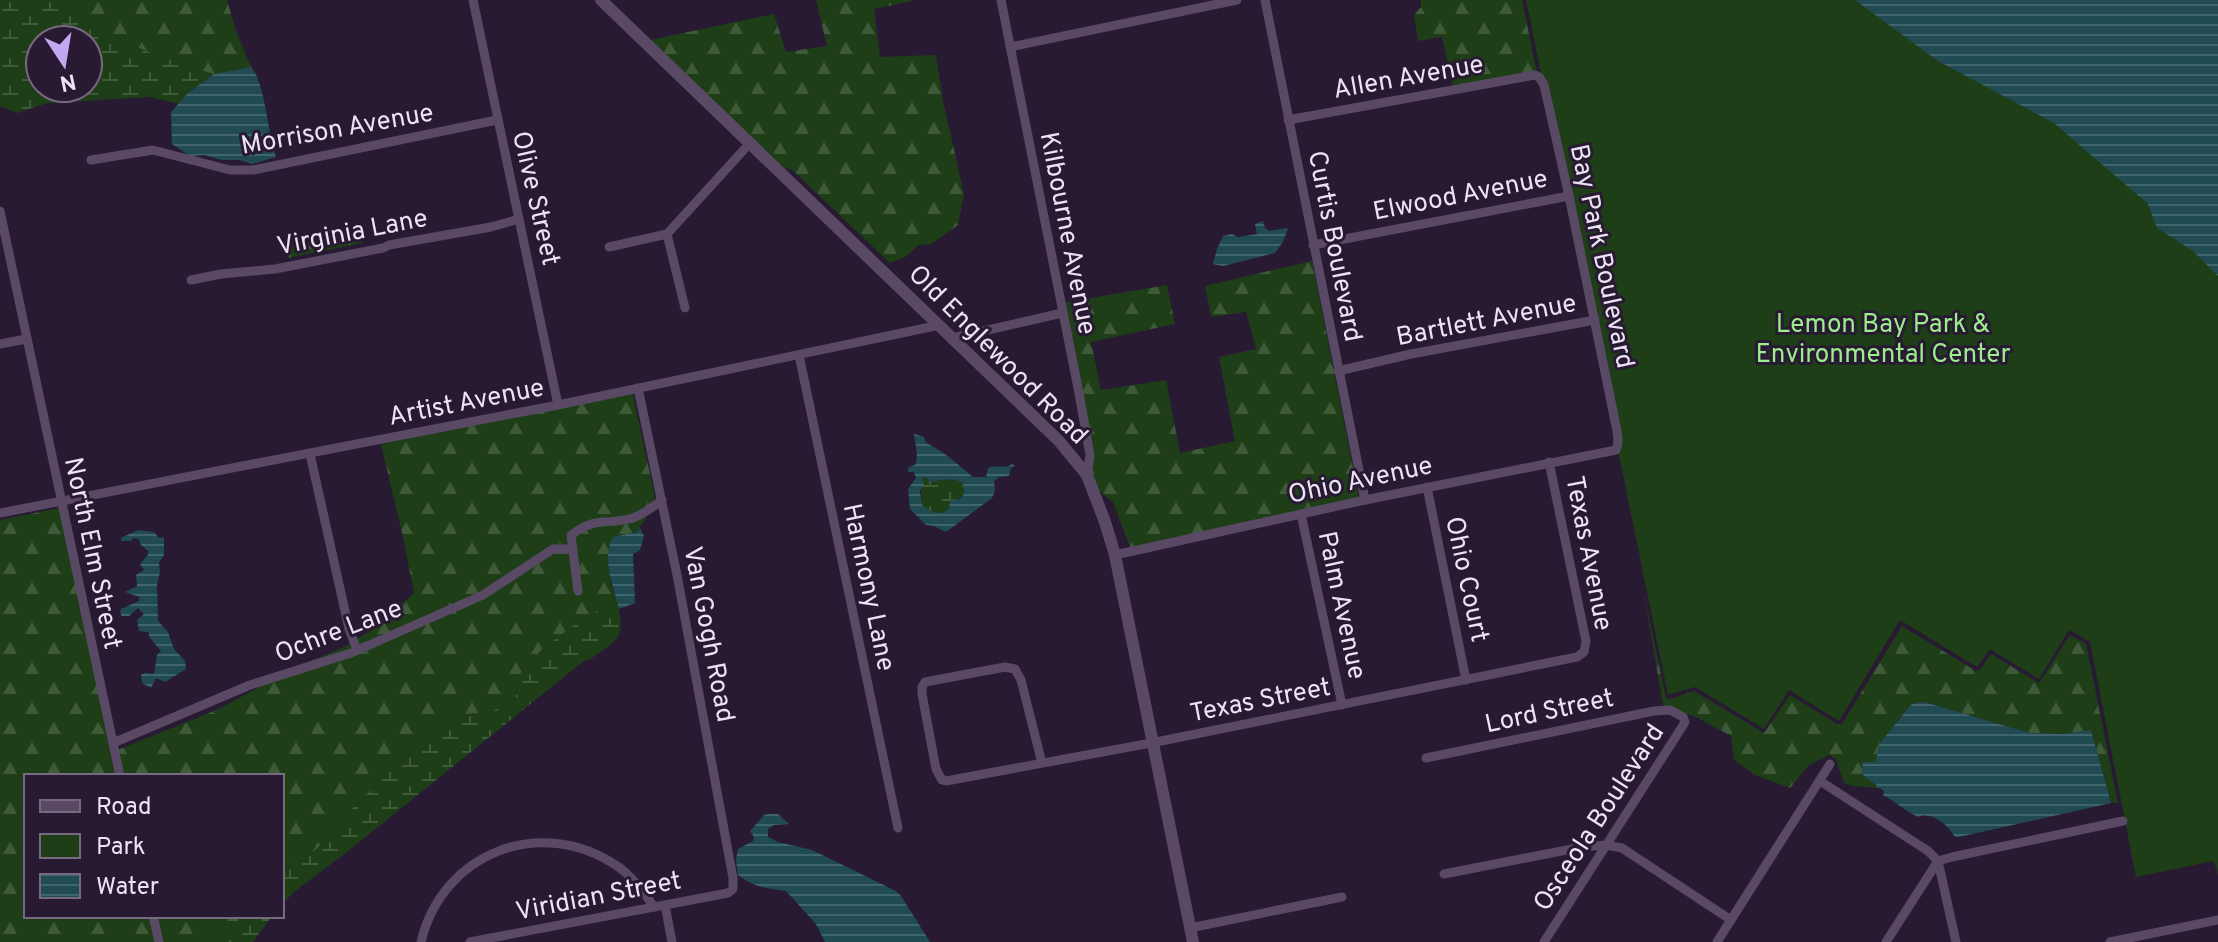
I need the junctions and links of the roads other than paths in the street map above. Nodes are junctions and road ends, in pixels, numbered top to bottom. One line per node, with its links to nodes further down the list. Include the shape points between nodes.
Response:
1 (473, 0): 8 (street, Olive Street)
2 (601, 0): 10 (street, Old Englewood Road)
3 (1001, 0): 6 (street, Kilbourne Avenue)
4 (1237, 0): 6 (street)
5 (1265, 0): 9 (street, Curtis Boulevard)
6 (1010, 47): 20 (street, Kilbourne Avenue)
7 (1535, 75): 9 (street, Allen Avenue); 12 (street, Bay Park Boulevard, via 1544,85)
8 (497, 120): 11 (street, Morrison Avenue, via 253,170 230,170 153,150); 14 (street, Olive Street)
9 (1288, 120): 16 (street, Curtis Boulevard)
10 (750, 143): 15 (street); 22 (street, Old Englewood Road)
11 (91, 160)
12 (1569, 196): 16 (street, Elwood Avenue); 21 (street, Bay Park Boulevard)
13 (0, 211): 24 (street, North Elm Street)
14 (519, 219): 18 (street, Virginia Lane, via 275,269); 29 (street, Olive Street)
15 (667, 234): 17 (street); 19 (street)
16 (1313, 245): 27 (street, Curtis Boulevard)
17 (609, 247)
18 (191, 280)
19 (685, 308)
20 (1062, 313): 23 (street); 33 (street, Kilbourne Avenue, via 1090,455)
21 (1595, 320): 27 (street, Bartlett Avenue); 30 (street, Bay Park Boulevard, via 1619,442)
22 (940, 325): 23 (street, Old Englewood Road); 26 (street, Artist Avenue)
23 (953, 338): 33 (street, Old Englewood Road)
24 (26, 339): 25 (street); 37 (street, North Elm Street)
25 (0, 344)
26 (799, 355): 28 (street, Artist Avenue); 56 (street, Harmony Lane)
27 (1338, 371): 36 (street, Curtis Boulevard)
28 (638, 388): 29 (street, Artist Avenue); 35 (street, Van Gogh Road)
29 (558, 405): 31 (street, Artist Avenue)
30 (1616, 450): 32 (street, Ohio Avenue)
31 (310, 454): 37 (street, Artist Avenue); 43 (street)
32 (1549, 462): 34 (street, Ohio Avenue); 44 (street, Texas Avenue)
33 (1087, 475): 41 (street, Old Englewood Road)
34 (1427, 487): 36 (street, Ohio Avenue); 45 (street, Ohio Court)
35 (662, 500): 40 (street, via 632,518 584,525 571,535); 60 (street, Van Gogh Road)
36 (1365, 500): 39 (street, Ohio Avenue)
37 (60, 502): 38 (street, Artist Avenue); 48 (street, North Elm Street)
38 (0, 513)
39 (1301, 514): 41 (street, Ohio Avenue); 46 (street, Palm Avenue)
40 (572, 549): 42 (street); 43 (street, Ochre Lane, via 553,549 483,595)
41 (1115, 555): 49 (street, Old Englewood Road)
42 (578, 591)
43 (357, 650): 48 (street, Ochre Lane, via 250,685)
44 (1584, 652): 45 (street, Texas Street)
45 (1466, 680): 46 (street, Texas Street)
46 (1342, 705): 49 (street, Texas Street)
47 (1681, 715): 50 (street, Lord Street, via 1654,711); 57 (street, Osceola Boulevard, via 1685,722)
48 (113, 743): 53 (street, North Elm Street)
49 (1151, 743): 51 (street, Texas Street); 66 (street, Old Englewood Road)
50 (1426, 758)
51 (1042, 763): 51 (street, Texas Street, via 1015,669 925,682 922,694 942,780)
52 (1830, 764): 54 (street)
53 (120, 774)
54 (1820, 781): 58 (street); 64 (street)
55 (2123, 821): 58 (street)
56 (898, 828)
57 (1606, 845): 59 (street); 64 (street, via 1622,848); 72 (street, Osceola Boulevard)
58 (1938, 861): 74 (street); 75 (street)
59 (1444, 874)
60 (733, 889): 62 (street, Viridian Street)
61 (1342, 897): 66 (street)
62 (660, 906): 68 (street, via 605,858 569,845 523,844 485,856 461,874 432,910); 69 (street, Viridian Street); 70 (street)
63 (153, 918): 67 (street)
64 (1731, 920): 73 (street)
65 (2218, 920): 76 (street)
66 (1190, 928): 71 (street, Old Englewood Road)
67 (159, 942)
68 (421, 942)
69 (470, 942)
70 (672, 942)
71 (1193, 942)
72 (1544, 942)
73 (1717, 942)
74 (1886, 942)
75 (1956, 942)
76 (2110, 942)

